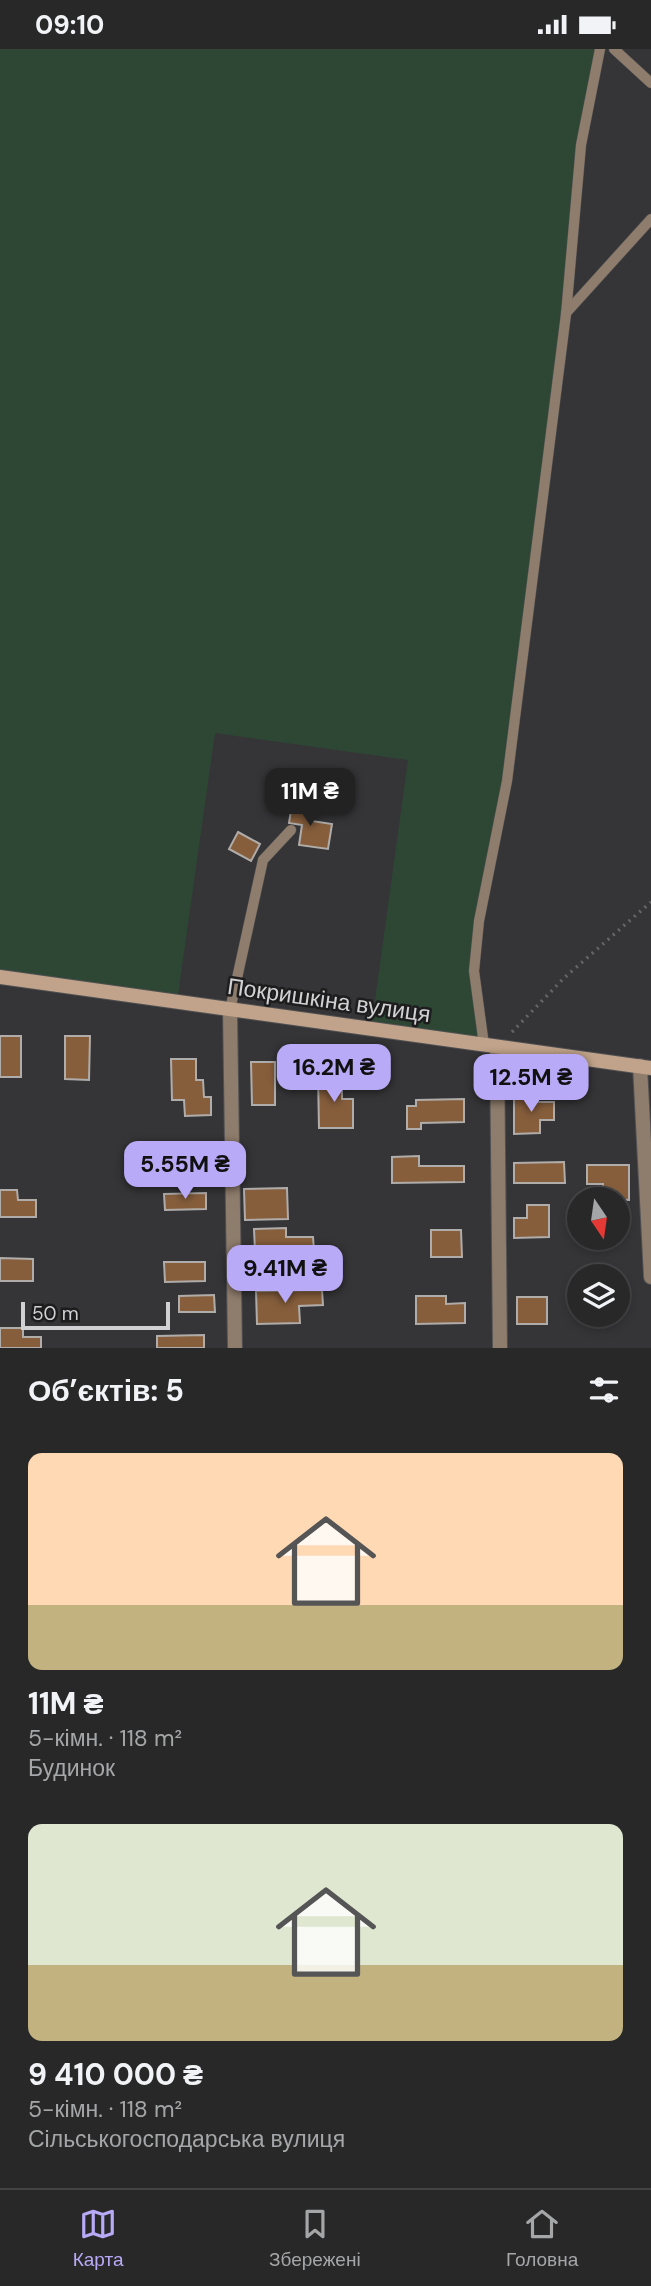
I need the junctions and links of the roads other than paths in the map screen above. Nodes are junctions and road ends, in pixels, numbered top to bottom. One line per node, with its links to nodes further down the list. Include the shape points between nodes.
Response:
1 (600, 49): 5 (lane, via 581,145)
2 (614, 49): 3 (lane)
3 (651, 83)
4 (651, 219): 5 (lane)
5 (565, 314): 9 (lane, via 508,781 479,921 474,971)
6 (291, 830): 8 (lane, via 263,860)
7 (0, 977): 8 (street, Покришкіна вулиця)
8 (230, 1010): 9 (street, Покришкіна вулиця); 12 (street)
9 (490, 1046): 10 (street, Покришкіна вулиця); 13 (street)
10 (646, 1067): 11 (street)
11 (651, 1277)
12 (235, 1348)
13 (500, 1348)

